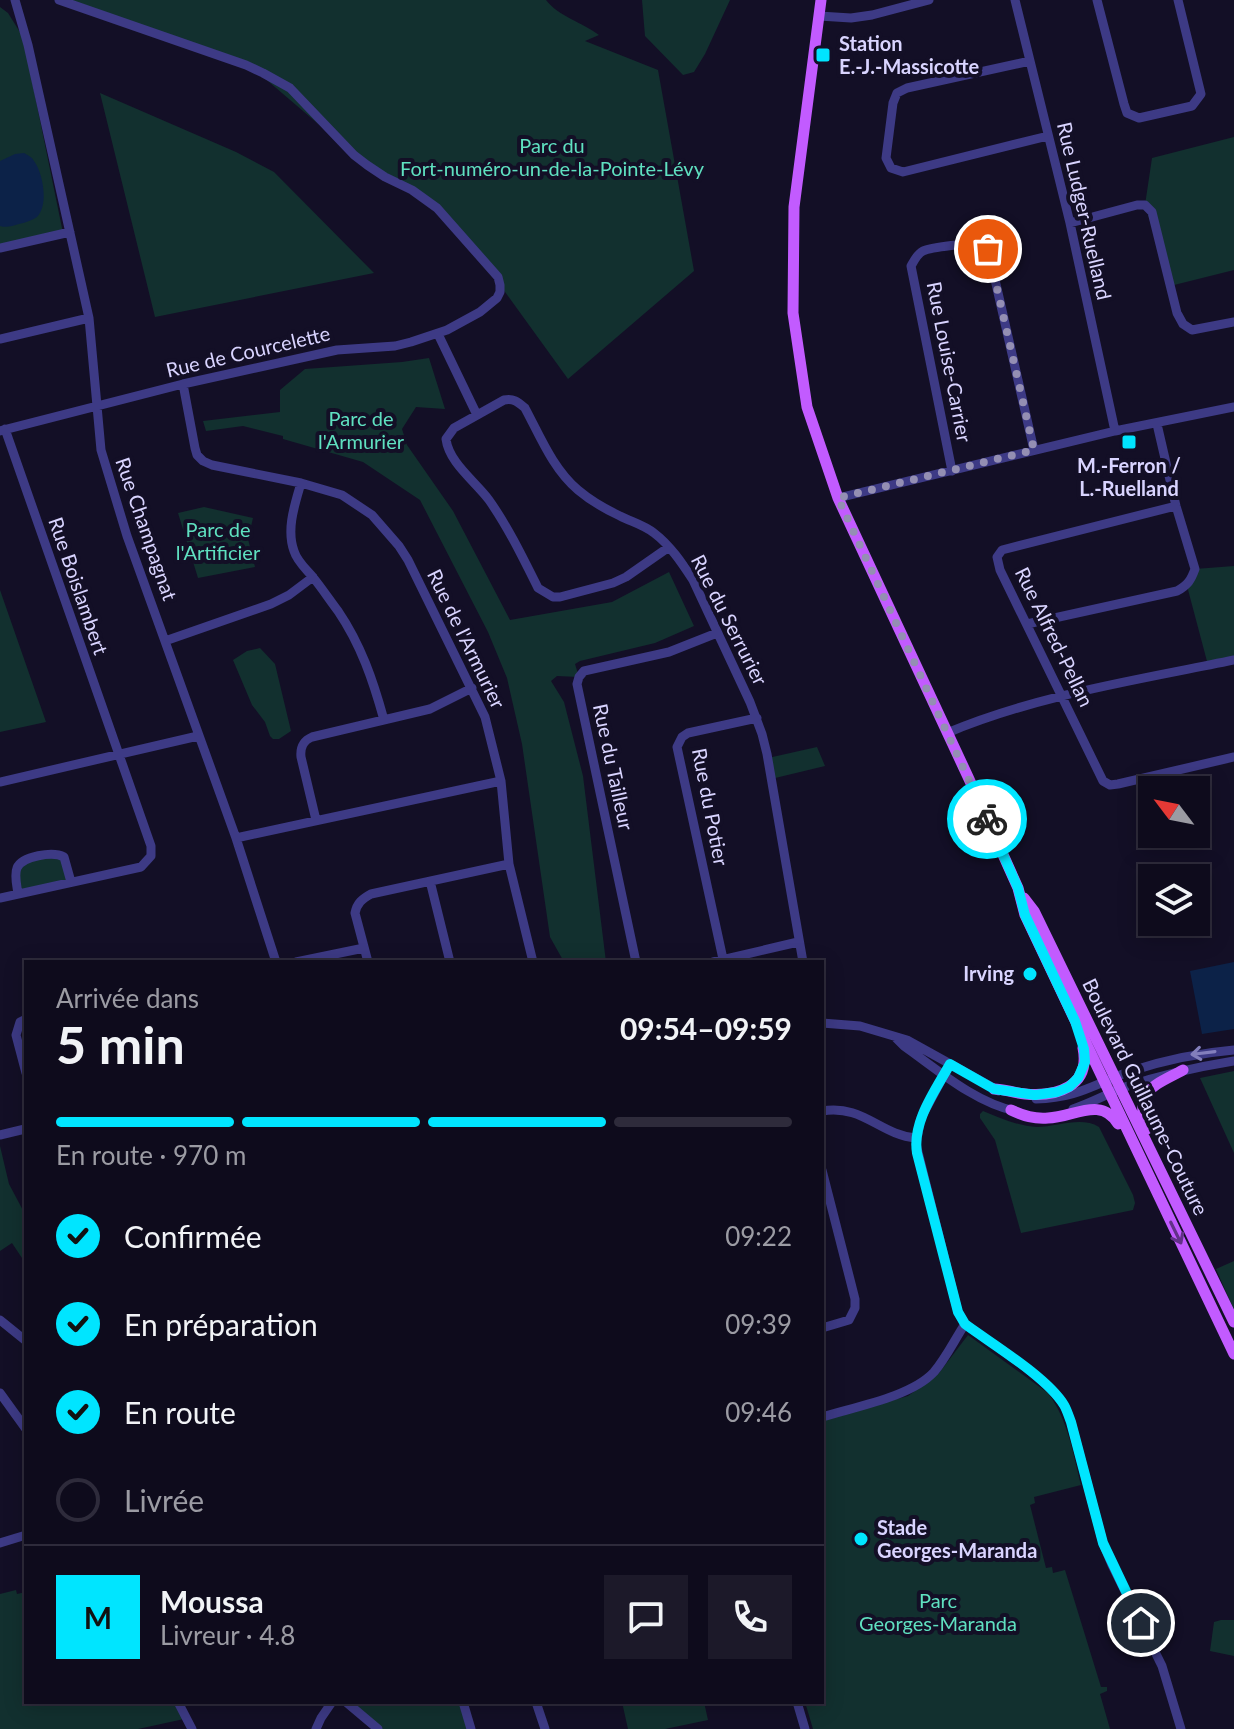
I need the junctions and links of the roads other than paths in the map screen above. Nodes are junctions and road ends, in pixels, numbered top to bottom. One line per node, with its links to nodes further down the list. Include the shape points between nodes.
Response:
1 (15, 0): 12 (street, Rue Champagnat)
2 (59, 0): 16 (street, Rue de Courcelette, via 263,73 290,88 354,155 437,208 489,265 500,285 497,298 480,312)
3 (821, 0): 8 (main road, Boulevard Guillaume-Couture)
4 (929, 0): 8 (street, via 872,15)
5 (1015, 0): 9 (street, Rue Ludger-Ruelland)
6 (1097, 0): 7 (street, via 1127,113 1139,118 1192,106 1201,94)
7 (1178, 0)
8 (819, 16): 28 (main road, Boulevard Guillaume-Couture, via 794,207 793,313 807,407)
9 (1030, 61): 10 (street, Rue Ludger-Ruelland); 10 (street, via 897,93 886,158 891,168 903,172)
10 (1048, 136): 11 (street, Rue Ludger-Ruelland)
11 (1070, 223): 15 (street, via 1145,205 1152,212 1183,324 1192,330); 24 (street, Rue Ludger-Ruelland)
12 (70, 232): 13 (street); 14 (street, Rue Champagnat)
13 (0, 248)
14 (89, 318): 17 (street); 19 (street, Rue Champagnat)
15 (1234, 322)
16 (438, 334): 18 (street, Rue de Courcelette); 21 (street)
17 (0, 339)
18 (183, 384): 19 (street, Rue de Courcelette); 27 (street, Rue de l'Armurier, via 195,448 203,461)
19 (97, 407): 23 (street, Rue de Courcelette); 34 (street, Rue Champagnat, via 108,479)
20 (1234, 407): 22 (street)
21 (477, 415): 30 (street, Rue du Serrurier, via 504,400 518,401 576,488); 30 (street, via 454,428 447,447 489,499 546,594 560,597 613,583)
22 (1157, 424): 24 (street); 29 (street)
23 (2, 430): 42 (street, Rue Boislambert)
24 (1115, 431): 25 (street)
25 (1034, 450): 26 (street); 26 (street, Rue Louise-Carrier, via 988,249 971,243 922,251 911,266)
26 (952, 471): 28 (street)
27 (301, 483): 31 (street, via 291,539 300,563); 36 (street, Rue de l'Armurier, via 342,495 386,529 408,560)
28 (838, 498): 40 (main road, Boulevard Guillaume-Couture)
29 (1176, 506): 32 (street, via 1195,569 1187,586); 32 (street, Rue Alfred-Pellan, via 1002,550 997,557 1000,570)
30 (669, 547): 33 (street, Rue du Serrurier, via 693,580)
31 (313, 577): 34 (street, via 271,604); 39 (street, via 364,659)
32 (1027, 624): 37 (street, Rue Alfred-Pellan)
33 (717, 633): 38 (street, Rue du Serrurier); 61 (street, Rue du Tailleur, via 669,652 584,671 577,684)
34 (165, 641): 41 (street, Rue Champagnat)
35 (1234, 660): 37 (street)
36 (472, 688): 39 (street, via 430,709); 44 (street, Rue de l'Armurier)
37 (1063, 696): 40 (street); 43 (street, Rue Alfred-Pellan, via 1103,781 1110,785)
38 (757, 718): 54 (street, Rue du Serrurier); 62 (street, Rue du Potier, via 688,733 677,747)
39 (384, 720): 46 (street, via 312,737 302,745)
40 (947, 733): 51 (main road, Boulevard Guillaume-Couture)
41 (198, 736): 42 (street); 47 (street, Rue Champagnat)
42 (117, 754): 45 (street); 50 (street, Rue Boislambert, via 151,856 141,867)
43 (1234, 757)
44 (501, 781): 46 (street); 48 (street, Rue de l'Armurier)
45 (0, 782)
46 (316, 820): 47 (street)
47 (236, 838): 56 (street, Rue Champagnat)
48 (509, 864): 49 (street); 60 (street, Rue de l'Armurier)
49 (430, 881): 55 (street, via 371,894 359,902 355,913); 59 (street)
50 (71, 882): 52 (street); 52 (street, via 64,857 48,854 18,865)
51 (1019, 891): 66 (main road, Boulevard Guillaume-Couture); 73 (main road, Boulevard Guillaume-Couture, via 1034,911)
52 (18, 894): 53 (street)
53 (0, 898)
54 (798, 942): 63 (street); 64 (street, Rue du Serrurier)
55 (364, 948): 57 (street); 58 (street)
56 (275, 960)
57 (306, 960)
58 (367, 960)
59 (450, 960)
60 (533, 960)
61 (636, 960)
62 (718, 960)
63 (722, 960)
64 (802, 960)
65 (24, 1020): 70 (street, via 16,1035)
66 (1075, 1021): 73 (main road, Boulevard Guillaume-Couture); 74 (main road, via 1085,1062 1074,1084 1035,1095)
67 (824, 1023): 71 (street, via 860,1026 896,1038)
68 (1234, 1050): 73 (street, one-way to 73, via 1172,1059)
69 (1234, 1061): 72 (street)
70 (24, 1065)
71 (947, 1069): 74 (street); 75 (street, via 992,1103); 79 (street)
72 (1183, 1070): 73 (street); 80 (main road, via 1144,1097 1143,1116)
73 (1113, 1085): 74 (street, via 1051,1099 1020,1098); 75 (street, via 1076,1108 1056,1113); 80 (main road, Boulevard Guillaume-Couture); 81 (main road, Boulevard Guillaume-Couture)
74 (994, 1089)
75 (1011, 1110): 81 (main road, via 1047,1119 1101,1110 1115,1119)
76 (824, 1111): 79 (street, via 848,1111)
77 (24, 1129): 78 (street)
78 (0, 1135)
79 (916, 1138): 85 (street)
80 (1154, 1156): 84 (main road, Boulevard Guillaume-Couture)
81 (1142, 1162): 88 (main road, Boulevard Guillaume-Couture, one-way to 88)
82 (824, 1178): 86 (street, via 855,1308 849,1320)
83 (0, 1320): 87 (street)
84 (1234, 1322)
85 (965, 1324): 90 (street, via 920,1384); 106 (street, via 1038,1377 1064,1405 1103,1543 1162,1666)
86 (824, 1327)
87 (24, 1339)
88 (1234, 1354)
89 (0, 1393): 91 (street)
90 (824, 1416)
91 (24, 1426)
92 (24, 1536): 93 (street)
93 (0, 1543)
94 (179, 1704): 100 (street)
95 (331, 1704): 101 (street)
96 (348, 1704): 102 (street)
97 (464, 1704): 103 (street)
98 (537, 1704): 104 (street)
99 (798, 1704): 105 (street)
100 (192, 1729)
101 (316, 1729)
102 (378, 1729)
103 (470, 1729)
104 (545, 1729)
105 (805, 1729)
106 (1181, 1729)

